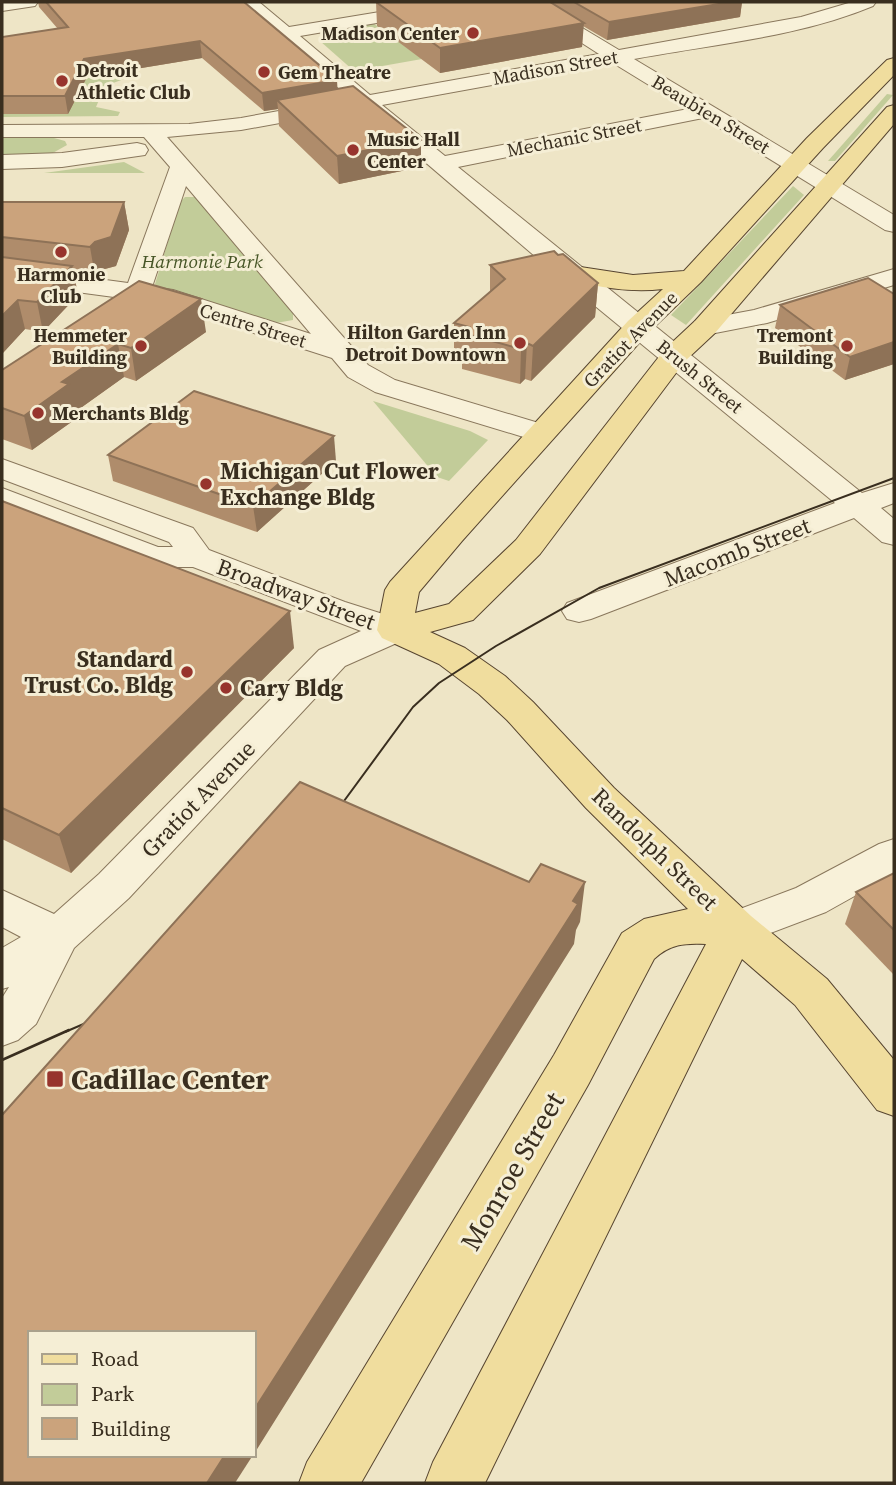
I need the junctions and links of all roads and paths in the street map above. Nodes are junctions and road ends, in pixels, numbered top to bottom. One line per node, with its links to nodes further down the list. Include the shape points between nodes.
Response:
1 (29, 2): 6 (street)
2 (248, 2): 7 (street, Brush Street)
3 (471, 2): 7 (street)
4 (527, 2): 8 (street, Beaubien Street)
5 (867, 2): 8 (street, Madison Street, via 801,23)
6 (2, 6)
7 (284, 33): 10 (street, Brush Street)
8 (615, 56): 10 (street, Madison Street); 11 (street, Beaubien Street)
9 (894, 64): 19 (main road, Gratiot Avenue)
10 (365, 101): 15 (street, Madison Street); 18 (street, Brush Street)
11 (707, 111): 18 (street, Mechanic Street); 19 (street, Beaubien Street)
12 (894, 111): 21 (main road, Gratiot Avenue)
13 (2, 131): 14 (street, Madison Street)
14 (53, 131): 15 (street, Madison Street); 17 (street, via 79,138 79,148 60,158)
15 (156, 138): 17 (street, Madison Street, via 104,156); 20 (street)
16 (2, 162): 17 (street, Madison Street)
17 (32, 162)
18 (440, 164): 24 (street, Brush Street)
19 (794, 164): 21 (street, Beaubien Street); 25 (main road, Gratiot Avenue)
20 (181, 166): 27 (street); 31 (street)
21 (830, 187): 22 (street, Beaubien Street); 30 (main road, Gratiot Avenue)
22 (894, 225)
23 (2, 274): 27 (street, Centre Street)
24 (574, 274): 25 (main road, via 631,284); 29 (street, Brush Street)
25 (692, 277): 29 (main road, Gratiot Avenue)
26 (894, 277): 30 (street, via 758,317)
27 (136, 292): 28 (street); 31 (street, Centre Street, via 164,296)
28 (92, 324)
29 (638, 327): 32 (street, Brush Street); 33 (main road, Gratiot Avenue)
30 (705, 327): 32 (main road, Gratiot Avenue)
31 (338, 351): 33 (street, via 358,371 385,386)
32 (675, 355): 37 (street, Brush Street); 41 (main road, Gratiot Avenue, via 528,547 461,612)
33 (541, 433): 41 (main road, Gratiot Avenue, via 402,590)
34 (2, 468): 39 (street, Broadway Street, via 181,535)
35 (894, 492): 37 (street, Macomb Street)
36 (2, 498): 39 (street, Broadway Street, via 154,557)
37 (859, 505): 38 (street, Brush Street); 40 (street, Macomb Street)
38 (894, 535)
39 (197, 557): 41 (street, Broadway Street)
40 (579, 611)
41 (395, 630): 44 (main road, Randolph Street, via 452,656 492,685 600,798); 45 (street, Gratiot Avenue, via 332,658 114,886)
42 (894, 855): 44 (street, Monroe Street, via 811,900)
43 (2, 907): 45 (street)
44 (736, 928): 48 (main road, Randolph Street, via 811,992); 49 (main road, Monroe Street, via 671,926 654,931 638,946 571,1070); 50 (main road)
45 (58, 936): 46 (street, Gratiot Avenue); 47 (street, via 20,1010)
46 (2, 971)
47 (2, 1026)
48 (894, 1095)
49 (328, 1483)
50 (454, 1483)

